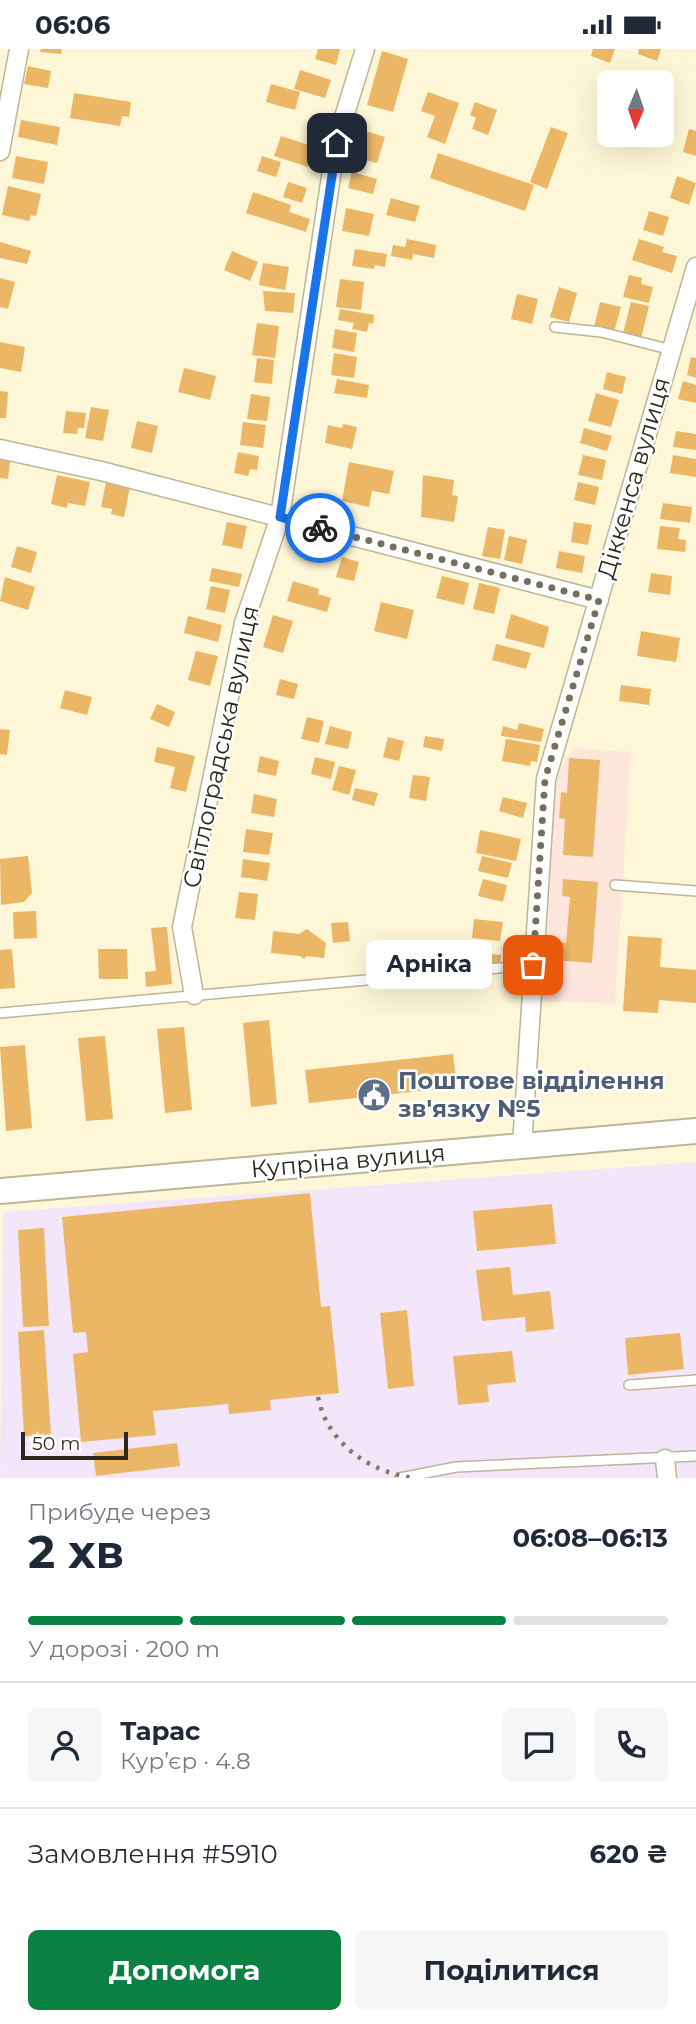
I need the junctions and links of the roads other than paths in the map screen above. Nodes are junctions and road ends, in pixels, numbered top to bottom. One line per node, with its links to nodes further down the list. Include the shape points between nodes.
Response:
1 (19, 49): 3 (street)
2 (365, 49): 8 (street, Світлоградська вулиця, via 337,143)
3 (0, 151)
4 (696, 267): 6 (street, Діккенса вулиця)
5 (555, 327): 6 (lane, via 601,332)
6 (672, 350): 9 (street, Діккенса вулиця)
7 (0, 449): 8 (street)
8 (280, 517): 9 (street); 13 (street, Світлоградська вулиця, via 244,623 182,927)
9 (599, 600): 12 (street, Діккенса вулиця, via 545,779)
10 (615, 885): 11 (lane)
11 (696, 891)
12 (533, 965): 13 (lane); 16 (street, Діккенса вулиця)
13 (194, 995): 14 (lane)
14 (0, 1013)
15 (696, 1131): 16 (main road, Купріна вулиця)
16 (522, 1146): 17 (main road, Купріна вулиця)
17 (0, 1191)
18 (696, 1380): 19 (lane)
19 (629, 1385)
20 (696, 1456): 21 (lane)
21 (665, 1459): 22 (lane, via 456,1467); 23 (street)
22 (400, 1478)
23 (667, 1478)

